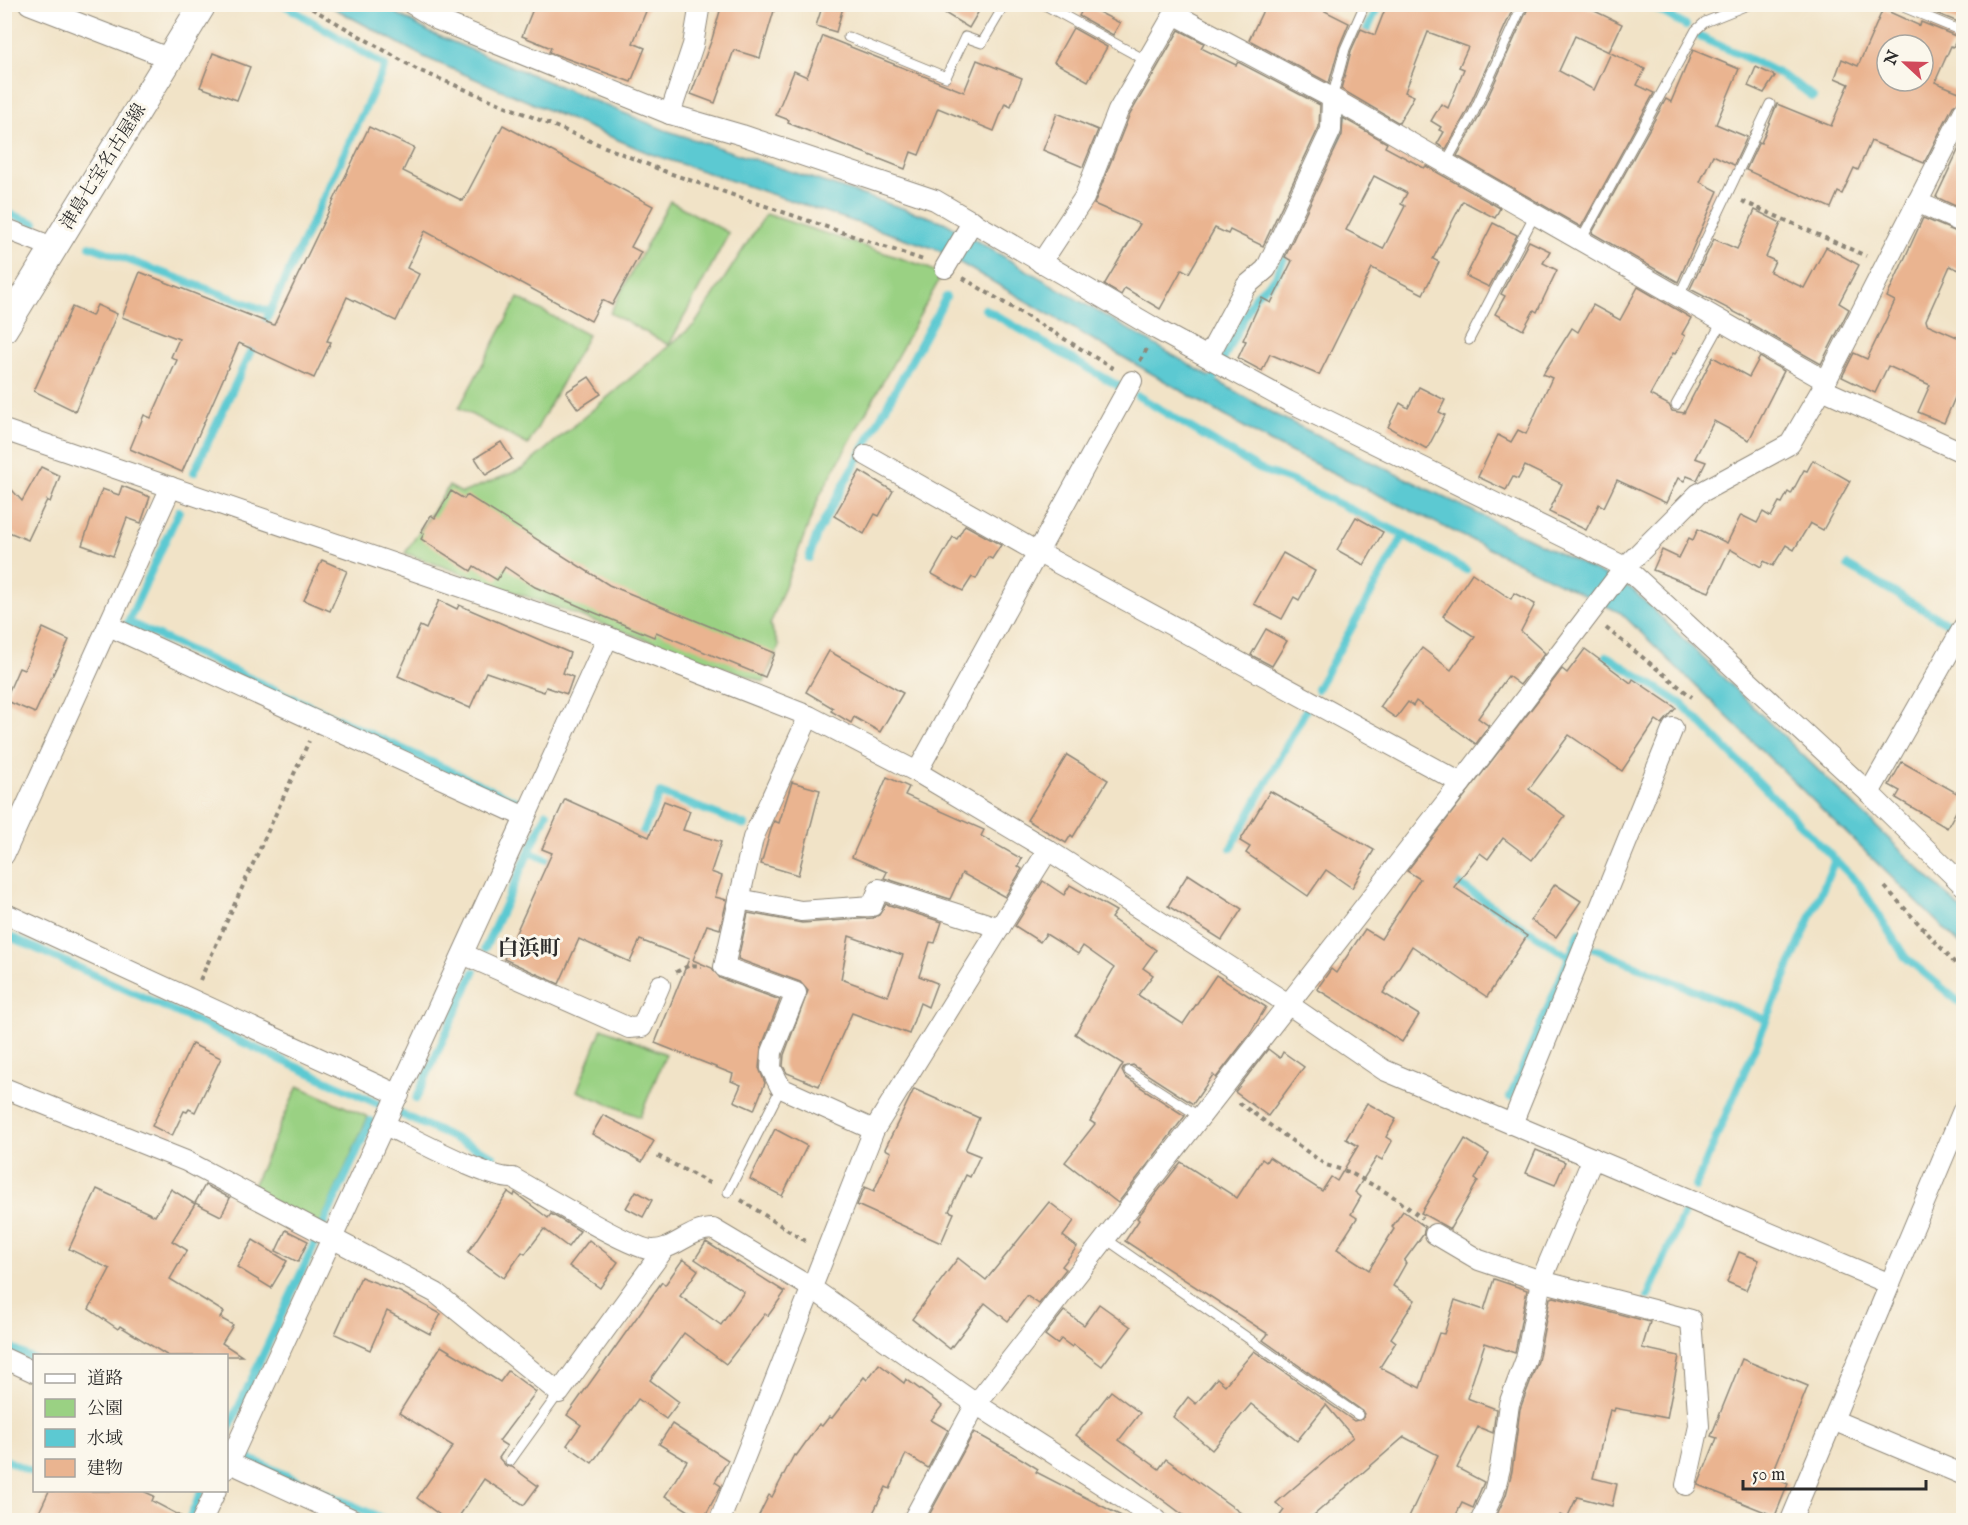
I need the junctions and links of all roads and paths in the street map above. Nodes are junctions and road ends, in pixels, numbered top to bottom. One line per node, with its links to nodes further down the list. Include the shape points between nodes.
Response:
1 (204, 4): 15 (main road, 津島七宝名古屋線)
2 (304, 4): 30 (path, via 418,70 666,172)
3 (412, 4): 20 (street, via 438,20)
4 (700, 4): 20 (street, via 693,45)
5 (1005, 4): 14 (lane, via 982,43 965,37 946,77)
6 (1043, 4): 16 (lane)
7 (1365, 4): 17 (lane, via 1345,49)
8 (1523, 4): 21 (lane, via 1472,116)
9 (1750, 4): 28 (lane, via 1705,22 1696,30)
10 (1896, 4): 13 (lane)
11 (39, 6): 15 (street)
12 (1175, 9): 16 (street); 17 (street)
13 (1964, 32)
14 (848, 37)
15 (171, 59): 29 (main road, 津島七宝名古屋線)
16 (1147, 60): 31 (street, via 1118,111 1084,198)
17 (1339, 103): 21 (street); 38 (street, via 1331,130 1266,269 1246,286)
18 (1770, 104): 22 (lane)
19 (1964, 111): 23 (street)
20 (670, 114): 26 (street, via 935,200)
21 (1445, 164): 24 (street)
22 (1727, 194): 32 (path); 33 (lane)
23 (1917, 202): 25 (street); 32 (street)
24 (1534, 216): 28 (street); 37 (lane)
25 (1964, 223)
26 (970, 225): 30 (street); 31 (street)
27 (4, 228): 29 (street)
28 (1580, 243): 33 (street)
29 (55, 248): 35 (main road, 津島七宝名古屋線)
30 (947, 263): 39 (path)
31 (1041, 263): 38 (street)
32 (1885, 265): 40 (street)
33 (1678, 298): 34 (street)
34 (1722, 322): 40 (street); 41 (lane)
35 (4, 329)
36 (1153, 338): 39 (path)
37 (1469, 340)
38 (1216, 362): 47 (street)
39 (1135, 372): 46 (street)
40 (1824, 385): 43 (street); 47 (street, via 1790,444 1698,494)
41 (1676, 405)
42 (4, 430): 45 (street)
43 (1964, 453)
44 (866, 455): 46 (street)
45 (171, 487): 49 (street); 51 (street)
46 (1039, 553): 56 (street); 57 (street)
47 (1622, 572): 48 (street); 58 (street)
48 (1590, 611): 52 (path); 57 (street)
49 (109, 626): 54 (street); 61 (street)
50 (1964, 626): 58 (street)
51 (608, 637): 53 (street); 59 (street)
52 (1692, 697)
53 (809, 716): 56 (street); 64 (street, via 758,824)
54 (317, 722): 59 (street); 71 (path)
55 (1673, 728): 81 (street)
56 (916, 772): 60 (street)
57 (1461, 783): 72 (street)
58 (1869, 793): 62 (street)
59 (525, 817): 67 (street)
60 (1048, 850): 66 (street); 72 (street)
61 (4, 855)
62 (1964, 886)
63 (1885, 887): 69 (path)
64 (739, 899): 66 (street, via 801,911 837,909 872,906 879,889); 68 (street)
65 (4, 913): 71 (street)
66 (1000, 928): 82 (street)
67 (463, 954): 70 (street, via 629,1028 642,1027); 77 (street)
68 (724, 968): 70 (path, via 690,965); 75 (street, via 796,993 772,1052 771,1068)
69 (1964, 973)
70 (660, 984)
71 (191, 1000): 77 (street)
72 (1288, 1004): 76 (street); 81 (street, via 1384,1070)
73 (1129, 1071): 79 (lane)
74 (4, 1088): 87 (street, via 186,1161)
75 (781, 1088): 82 (street); 84 (lane)
76 (1221, 1090): 79 (street); 85 (path, via 1326,1165 1349,1172 1391,1195 1437,1230)
77 (398, 1097): 80 (street)
78 (1964, 1108): 90 (street)
79 (1200, 1117): 86 (street)
80 (386, 1123): 87 (street); 88 (street, via 487,1172 513,1178 640,1248)
81 (1512, 1124): 83 (street)
82 (874, 1130): 91 (street)
83 (1593, 1158): 89 (street); 90 (street)
84 (728, 1192)
85 (1435, 1234): 89 (street, via 1479,1260)
86 (1106, 1239): 95 (street); 96 (lane)
87 (333, 1240): 94 (street, via 436,1293); 99 (street)
88 (664, 1249): 91 (street, via 700,1229 713,1229); 94 (street)
89 (1541, 1281): 102 (street, via 1691,1320 1699,1426); 109 (street, via 1526,1359 1509,1404 1500,1468)
90 (1890, 1284): 97 (street)
91 (810, 1287): 95 (street); 106 (street)
92 (4, 1358): 93 (street)
93 (33, 1372)
94 (560, 1394): 98 (lane)
95 (976, 1404): 107 (street); 108 (street)
96 (1358, 1415)
97 (1833, 1420): 101 (street); 110 (street)
98 (510, 1461)
99 (228, 1462)
100 (228, 1464): 105 (street)
101 (1964, 1475)
102 (1686, 1485)
103 (216, 1492): 104 (street)
104 (202, 1521)
105 (354, 1521)
106 (720, 1521)
107 (912, 1521)
108 (1157, 1521)
109 (1481, 1521)
110 (1791, 1521)

